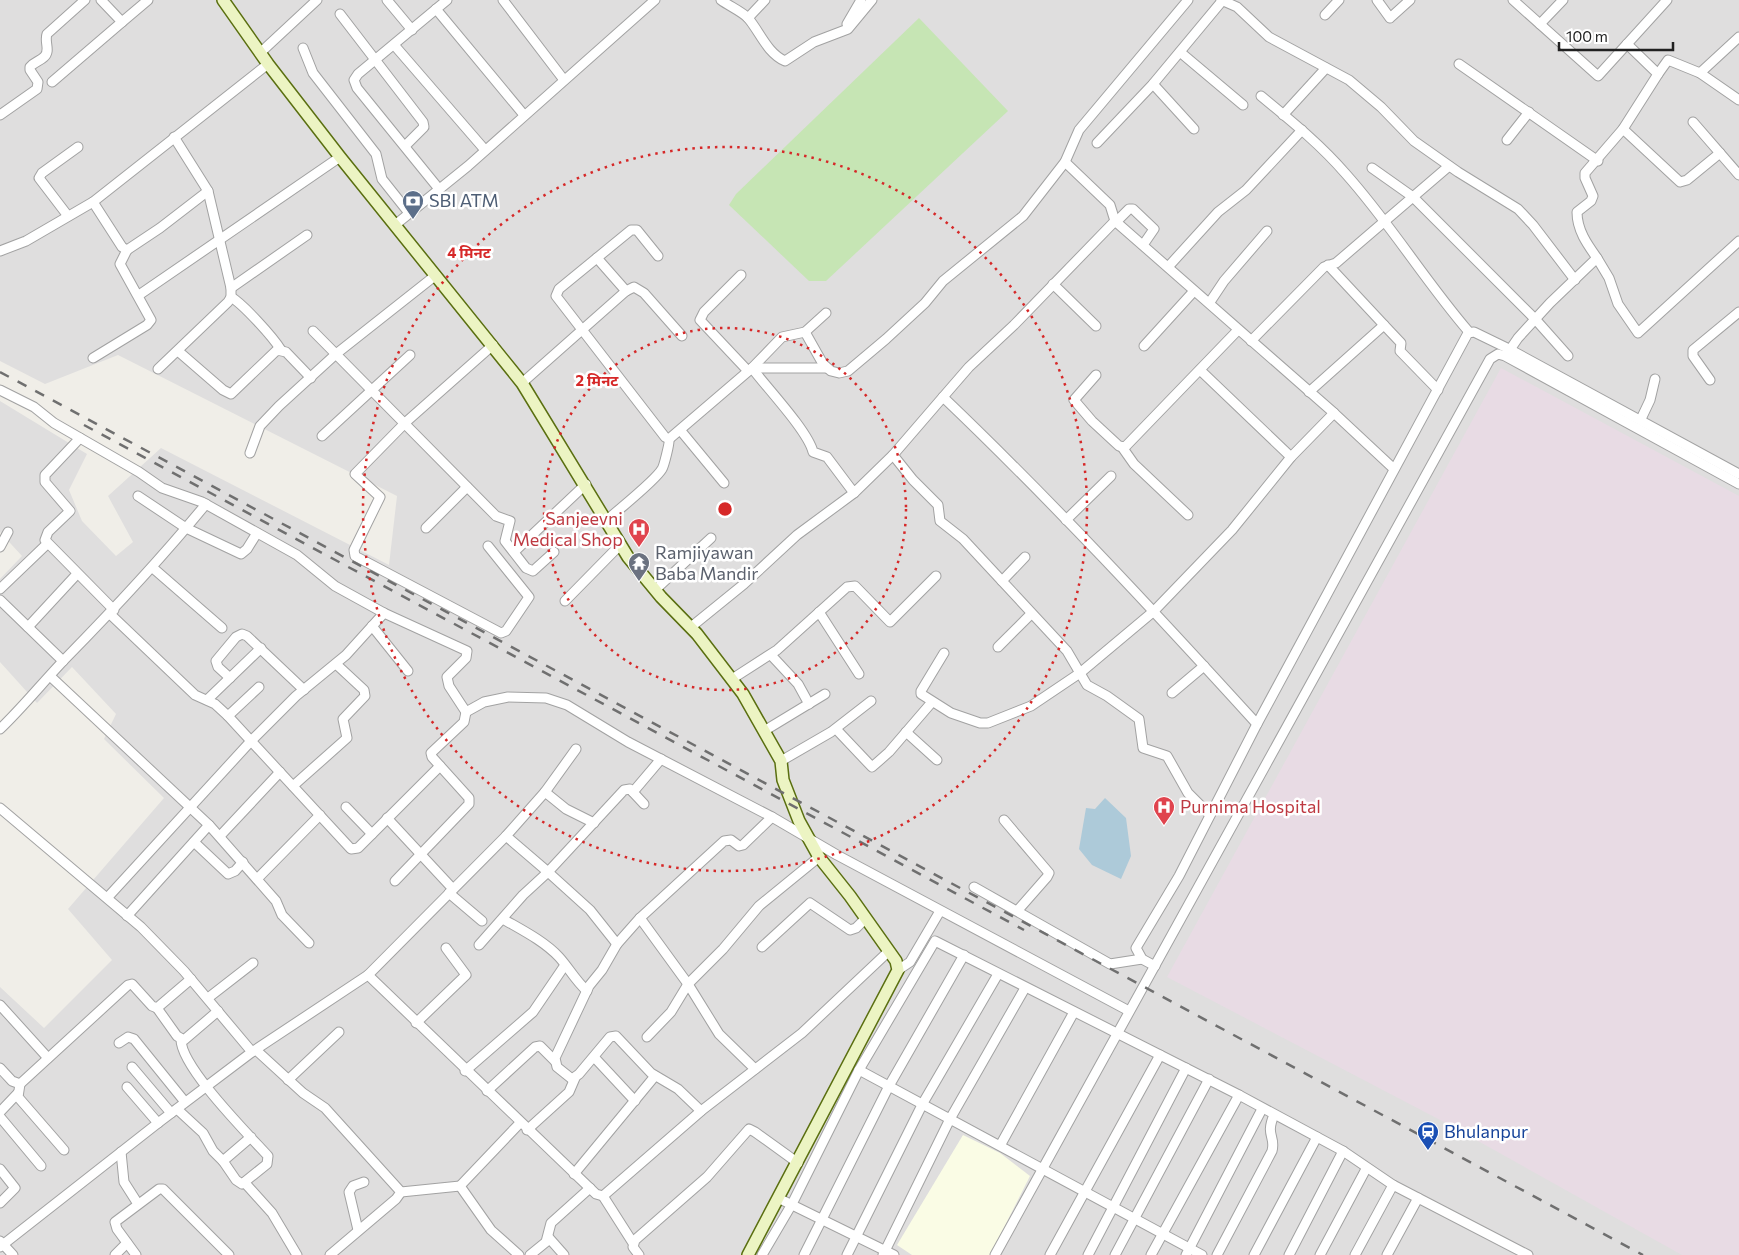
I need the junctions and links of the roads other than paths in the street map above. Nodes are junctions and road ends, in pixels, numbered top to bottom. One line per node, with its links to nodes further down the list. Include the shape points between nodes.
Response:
1 (85, 0): 49 (street, via 47,34 46,56 30,67 38,82 37,89)
2 (101, 0): 26 (street)
3 (148, 0): 26 (street)
4 (223, 0): 35 (street)
5 (387, 0): 28 (street)
6 (448, 0): 22 (street)
7 (503, 0): 42 (street)
8 (655, 0): 42 (street)
9 (721, 0): 25 (street)
10 (766, 0): 25 (street)
11 (861, 0): 29 (street)
12 (872, 0): 29 (street)
13 (1188, 0): 65 (street, via 1080,130)
14 (1222, 0): 34 (street); 39 (street, via 1237,7 1269,37)
15 (1377, 0): 16 (street, via 1390,18)
16 (1410, 0)
17 (1513, 0): 27 (street)
18 (1563, 0): 27 (street)
19 (1667, 0): 31 (street)
20 (1337, 1): 24 (street)
21 (312, 2): 35 (street)
22 (436, 9): 28 (street); 50 (street)
23 (340, 14): 36 (street)
24 (1325, 15)
25 (748, 18): 29 (street, via 759,36 785,61 814,42)
26 (122, 22): 43 (street)
27 (1540, 24): 31 (street, via 1598,76)
28 (412, 30): 32 (street)
29 (843, 31)
30 (1739, 38): 40 (street)
31 (1627, 44): 41 (street)
32 (395, 46): 36 (street); 61 (street)
33 (302, 48): 73 (street, via 313,74 376,154 382,179)
34 (1180, 52): 44 (street); 47 (street)
35 (260, 53): 37 (street)
36 (376, 60): 59 (street, via 423,122 421,132); 59 (street, via 354,80)
37 (268, 64): 56 (street); 63 (street)
38 (1459, 64): 48 (street)
39 (1326, 68): 51 (street); 66 (street, via 1349,80 1414,141)
40 (1700, 73): 41 (street, via 1668,60); 46 (street)
41 (1658, 74): 54 (street)
42 (564, 80): 50 (street)
43 (52, 82)
44 (1153, 84): 53 (street); 58 (street)
45 (1261, 96): 51 (street)
46 (1739, 100)
47 (1243, 105)
48 (1529, 112): 57 (street); 64 (street)
49 (0, 115)
50 (524, 115): 61 (street)
51 (1283, 115): 55 (street)
52 (1693, 122): 62 (street)
53 (1194, 129)
54 (1623, 129): 62 (street, via 1680,182); 64 (street)
55 (1302, 130): 76 (street, via 1346,174); 89 (street, via 1246,190 1218,212)
56 (174, 137): 70 (street); 72 (street)
57 (1507, 140)
58 (1098, 143)
59 (404, 146): 69 (street)
60 (78, 147): 74 (street, via 39,178)
61 (485, 150): 69 (street)
62 (1720, 153): 68 (street)
63 (340, 157): 77 (street); 80 (street)
64 (1598, 160): 87 (street, via 1585,173 1593,196 1591,201 1577,212 1583,237)
65 (1065, 162): 75 (street, via 1110,205); 121 (street, via 1023,216 943,281 925,303 886,339 845,373)
66 (1448, 166): 71 (street); 92 (street, via 1518,209)
67 (1372, 168): 71 (street)
68 (1739, 175)
69 (439, 189): 73 (street)
70 (208, 190): 80 (street); 83 (street)
71 (1413, 197): 76 (street); 102 (street)
72 (92, 202): 74 (street); 83 (street)
73 (409, 213): 77 (street)
74 (68, 216): 84 (street, via 26,241)
75 (1115, 222): 82 (street); 82 (street, via 1133,209 1154,229); 93 (street)
76 (1384, 222): 88 (street, via 1336,263); 109 (street)
77 (395, 225): 91 (street)
78 (1267, 231): 99 (street)
79 (308, 235): 94 (street)
80 (221, 239): 94 (street); 97 (street)
81 (1739, 241): 87 (street, via 1638,333 1618,304)
82 (1142, 245): 89 (street)
83 (127, 250): 97 (street, via 120,264)
84 (0, 251)
85 (658, 256): 86 (street, via 634,229)
86 (597, 258): 95 (street); 107 (street, via 556,292)
87 (1597, 258): 92 (street)
88 (1328, 265): 103 (street); 111 (street)
89 (1168, 267): 96 (street)
90 (741, 275): 123 (street, via 700,320)
91 (436, 276): 112 (street); 117 (street)
92 (1574, 280): 102 (street)
93 (1053, 284): 104 (street); 134 (street, via 968,367)
94 (231, 288): 98 (street)
95 (626, 291): 107 (street); 110 (street, via 634,287 639,289)
96 (1194, 292): 99 (street); 113 (street)
97 (139, 295): 120 (street, via 150,316 150,323)
98 (231, 298): 114 (street, via 239,302); 115 (street)
99 (1210, 302): 105 (street)
100 (1739, 312): 128 (street, via 1693,350 1693,356)
101 (826, 313): 108 (street)
102 (1536, 320): 116 (street); 119 (street)
103 (1384, 325): 132 (street, via 1401,343 1400,351); 133 (street)
104 (1096, 326)
105 (1238, 330): 111 (street); 124 (street)
106 (313, 331): 117 (street)
107 (581, 331): 129 (street); 141 (street)
108 (805, 332): 121 (street); 123 (street, via 782,337)
109 (1470, 332): 116 (street); 132 (street)
110 (682, 336)
111 (1251, 341): 133 (street)
112 (493, 345): 129 (street); 137 (street)
113 (1144, 346)
114 (281, 350): 115 (street, via 274,352 230,394); 126 (street)
115 (178, 351): 122 (street)
116 (1507, 353): 136 (street); 151 (street); 268 (street, via 1490,359)
117 (336, 354): 126 (street); 130 (street)
118 (410, 355): 130 (street)
119 (1568, 356)
120 (93, 358)
121 (826, 368): 123 (street)
122 (158, 369)
123 (750, 370): 138 (street); 153 (street, via 802,431 813,452 827,457)
124 (1200, 370): 142 (street); 145 (street)
125 (1096, 375): 142 (street, via 1074,400)
126 (310, 378): 143 (street, via 260,426)
127 (1655, 379): 136 (street)
128 (1710, 380)
129 (522, 383): 150 (street)
130 (372, 389): 137 (street); 139 (street)
131 (0, 390): 140 (street, via 29,404 54,424)
132 (1438, 390): 146 (street)
133 (1308, 392): 135 (street)
134 (943, 397): 144 (street); 158 (street, via 1023,473)
135 (1334, 413): 145 (street); 146 (street)
136 (1641, 419): 147 (street)
137 (406, 422): 152 (street); 166 (street, via 355,474 380,498 354,550 355,556 501,634 506,632 529,598)
138 (681, 431): 141 (street); 149 (street)
139 (322, 436)
140 (80, 438): 155 (street, via 166,490); 164 (street, via 44,478 70,511 46,536)
141 (669, 439): 157 (street, via 662,469)
142 (1122, 447): 156 (street, via 1134,464)
143 (250, 453)
144 (893, 455): 153 (street); 174 (street, via 938,505 940,521 963,539)
145 (1291, 456): 179 (street, via 1245,516)
146 (1394, 469): 211 (street)
147 (1739, 474)
148 (1111, 476): 158 (street)
149 (724, 483)
150 (586, 484): 157 (street); 168 (street)
151 (1739, 484)
152 (467, 487): 160 (street); 168 (street, via 496,516 510,521 505,540)
153 (854, 493): 186 (street, via 797,535)
154 (138, 496): 159 (street)
155 (206, 504): 159 (street); 162 (street)
156 (1188, 515)
157 (607, 520): 165 (street)
158 (1066, 520): 179 (street)
159 (186, 528): 162 (street, via 241,554); 171 (street)
160 (426, 528)
161 (8, 532): 167 (street)
162 (256, 533): 182 (street, via 303,559 335,586)
163 (711, 538): 176 (street)
164 (47, 544): 172 (street); 175 (street)
165 (621, 544): 176 (street); 178 (street)
166 (488, 546)
167 (0, 547)
168 (514, 552): 169 (street, via 529,571)
169 (554, 552)
170 (1026, 558): 174 (street)
171 (153, 568): 180 (street); 187 (street)
172 (77, 574): 180 (street); 185 (street)
173 (936, 576): 181 (street, via 890,622 855,586 847,587)
174 (1002, 581): 183 (street)
175 (0, 589)
176 (655, 590): 186 (street)
177 (0, 600): 185 (street)
178 (565, 601)
179 (1154, 611): 194 (street); 196 (street)
180 (112, 612): 192 (street); 205 (street, via 195,695)
181 (819, 612): 191 (street); 197 (street)
182 (384, 613): 184 (street); 209 (street, via 467,651 466,658 447,677 449,686)
183 (1031, 614): 188 (street); 196 (street, via 1067,651)
184 (372, 626): 193 (street); 195 (street)
185 (28, 627): 192 (street)
186 (691, 627): 200 (street)
187 (222, 628)
188 (998, 647)
189 (261, 648): 199 (street); 199 (street, via 247,636 236,637 216,661); 202 (street)
190 (944, 653): 207 (street, via 921,691 923,697)
191 (771, 655): 200 (street); 208 (street, via 798,684)
192 (63, 661): 198 (street)
193 (336, 664): 202 (street); 223 (street, via 364,690 365,696 343,719 347,738)
194 (1204, 666): 203 (street); 211 (street)
195 (408, 671)
196 (1080, 673): 207 (street, via 1031,706 988,723 956,715); 231 (street, via 1087,685 1139,719 1143,748 1167,756 1188,793)
197 (859, 674)
198 (50, 676): 212 (street); 228 (street)
199 (230, 678): 205 (street)
200 (732, 679): 214 (street)
201 (259, 687): 210 (street)
202 (304, 690): 216 (street)
203 (1172, 693)
204 (825, 694): 208 (street)
205 (208, 700): 210 (street)
206 (872, 701): 213 (street)
207 (932, 702): 215 (street)
208 (808, 704): 214 (street)
209 (466, 712): 218 (street, via 484,702 500,699 546,698 567,705); 221 (street, via 464,722 432,750 432,757)
210 (228, 716): 216 (street)
211 (1257, 724): 231 (street)
212 (0, 729)
213 (836, 729): 215 (street, via 872,767); 220 (street)
214 (764, 731): 220 (street)
215 (906, 732): 219 (street)
216 (251, 741): 222 (street); 228 (street)
217 (576, 749): 224 (street)
218 (661, 758): 225 (street); 232 (street)
219 (937, 760)
220 (781, 761): 240 (street, via 783,780)
221 (440, 766): 233 (street); 242 (street, via 470,801)
222 (280, 772): 223 (street); 238 (street)
223 (292, 786): 230 (street)
224 (545, 792): 235 (street, via 566,809); 239 (street)
225 (633, 792): 226 (street); 235 (street, via 624,790)
226 (644, 804)
227 (346, 806): 237 (street)
228 (191, 807): 236 (street); 250 (street)
229 (0, 808): 250 (street)
230 (320, 815): 237 (street, via 352,849 358,848); 246 (street)
231 (1210, 815): 265 (street, via 1179,876 1136,948)
232 (772, 817): 240 (street); 254 (street, via 743,845 724,841)
233 (387, 818): 237 (street); 242 (street)
234 (1004, 820): 251 (street, via 1048,873)
235 (594, 823): 245 (street)
236 (210, 825): 238 (street); 241 (street)
237 (372, 834)
238 (220, 836): 244 (street)
239 (506, 836): 245 (street); 249 (street)
240 (810, 840): 243 (street); 252 (street)
241 (194, 842): 244 (street, via 228,874); 253 (street)
242 (419, 854): 247 (street); 249 (street)
243 (819, 857): 255 (street); 273 (street, via 759,906)
244 (243, 862): 246 (street)
245 (548, 872): 256 (street); 259 (street, via 590,910)
246 (257, 879): 258 (street, via 282,915)
247 (395, 881)
248 (974, 887): 251 (street)
249 (451, 891): 257 (street); 271 (street)
250 (108, 897): 253 (street)
251 (1018, 910): 265 (street, via 1110,964)
252 (940, 911): 269 (street, via 910,962); 279 (street)
253 (127, 916): 272 (street)
254 (640, 918): 259 (street); 273 (street)
255 (866, 918): 261 (street, via 850,930 810,902); 263 (street)
256 (503, 919): 260 (street); 267 (street, via 534,936)
257 (482, 921)
258 (310, 943)
259 (617, 944): 275 (street)
260 (479, 945)
261 (762, 947)
262 (446, 948): 282 (street, via 466,975)
263 (889, 951): 269 (street); 296 (street, via 802,1033)
264 (964, 955): 270 (street); 297 (street, via 935,941); 304 (street)
265 (1142, 959): 268 (street)
266 (253, 963): 276 (street)
267 (565, 965): 275 (street); 298 (street, via 534,1012)
268 (1155, 966): 279 (street)
269 (898, 970): 329 (street)
270 (998, 974): 274 (street); 312 (street)
271 (368, 975): 282 (street); 288 (street)
272 (191, 979): 276 (street); 278 (street)
273 (688, 984): 285 (street, via 671,1012); 296 (street, via 719,1034)
274 (1024, 988): 281 (street); 319 (street)
275 (587, 991): 292 (street)
276 (208, 998): 280 (street)
277 (0, 1005): 291 (street)
278 (157, 1008): 286 (street); 291 (street, via 132,984 128,985)
279 (1129, 1010): 284 (street)
280 (218, 1011): 286 (street, via 187,1039); 288 (street)
281 (1074, 1012): 284 (street); 324 (street)
282 (416, 1023): 298 (street)
283 (339, 1032): 302 (street)
284 (1116, 1033): 289 (street); 331 (street)
285 (647, 1037)
286 (181, 1039): 306 (street, via 180,1049)
287 (119, 1043): 311 (street, via 128,1037 134,1039)
288 (254, 1051): 302 (street); 306 (street)
289 (1160, 1055): 295 (street); 341 (street)
290 (594, 1057): 299 (street, via 610,1037 616,1036); 300 (street); 310 (street)
291 (48, 1058): 303 (street)
292 (555, 1061): 300 (street, via 568,1078); 307 (street, via 540,1046 535,1047)
293 (132, 1067): 314 (street)
294 (0, 1068): 303 (street, via 12,1081)
295 (1186, 1068): 301 (street); 348 (street)
296 (755, 1069): 315 (street)
297 (859, 1070): 304 (street); 347 (street)
298 (465, 1071): 307 (street)
299 (655, 1076): 310 (street); 315 (street, via 678,1089)
300 (575, 1078): 321 (street, via 570,1092)
301 (1209, 1079): 309 (street); 349 (street)
302 (288, 1080): 340 (street, via 325,1108)
303 (20, 1084): 308 (street)
304 (890, 1086): 312 (street); 350 (street)
305 (127, 1087): 320 (street)
306 (206, 1087): 311 (street); 322 (street)
307 (488, 1091): 321 (street)
308 (18, 1093): 316 (street); 325 (street)
309 (1239, 1095): 313 (street); 352 (street)
310 (635, 1101): 334 (street)
311 (185, 1102): 314 (street)
312 (923, 1104): 319 (street); 353 (street)
313 (1262, 1109): 317 (street); 358 (street)
314 (174, 1111): 320 (street); 328 (street, via 203,1132 213,1151)
315 (701, 1111): 342 (street)
316 (0, 1112)
317 (1274, 1115): 323 (street); 380 (street, via 1268,1128 1272,1152)
318 (0, 1117): 330 (street)
319 (950, 1119): 324 (street); 359 (street)
320 (158, 1123): 327 (street)
321 (524, 1127): 334 (street); 338 (street)
322 (251, 1137): 328 (street); 336 (street, via 269,1160)
323 (1316, 1137): 326 (street); 381 (street)
324 (1001, 1144): 331 (street)
325 (64, 1150)
326 (1343, 1151): 332 (street); 382 (street)
327 (121, 1152): 346 (street, via 124,1182); 357 (street)
328 (223, 1161): 336 (street, via 236,1180)
329 (798, 1163): 343 (street); 356 (street, via 749,1129 707,1177)
330 (41, 1166)
331 (1042, 1168): 341 (street); 374 (street)
332 (1366, 1168): 337 (street); 383 (street)
333 (0, 1169): 345 (street, via 15,1188)
334 (574, 1174): 339 (street)
335 (364, 1182): 351 (street, via 353,1186 349,1192)
336 (245, 1183): 364 (street, via 272,1213)
337 (1393, 1185): 344 (street); 384 (street)
338 (460, 1186): 340 (street); 366 (street, via 491,1230)
339 (590, 1188): 342 (street); 354 (street, via 551,1223)
340 (401, 1192): 351 (street)
341 (1086, 1192): 348 (street); 375 (street)
342 (603, 1196): 356 (street)
343 (778, 1198): 347 (street); 370 (street)
344 (1418, 1198): 385 (street); 386 (street)
345 (0, 1203)
346 (138, 1204): 355 (street, via 115,1222); 363 (street, via 159,1189 168,1191)
347 (792, 1204): 350 (street); 371 (street)
348 (1113, 1207): 349 (street); 376 (street)
349 (1135, 1218): 352 (street); 377 (street)
350 (824, 1219): 353 (street); 372 (street)
351 (358, 1230): 365 (street)
352 (1162, 1233): 358 (street); 378 (street)
353 (857, 1236): 359 (street); 373 (street)
354 (549, 1238): 367 (street); 368 (street)
355 (127, 1243): 361 (street); 362 (street)
356 (633, 1243): 369 (street)
357 (1, 1244): 360 (street)
358 (1188, 1252): 379 (street)
359 (887, 1254)
360 (13, 1255)
361 (115, 1255)
362 (136, 1255)
363 (229, 1255)
364 (297, 1255)
365 (330, 1255)
366 (519, 1255)
367 (530, 1255)
368 (564, 1255)
369 (639, 1255)
370 (748, 1255)
371 (762, 1255)
372 (804, 1255)
373 (847, 1255)
374 (995, 1255)
375 (1050, 1255)
376 (1088, 1255)
377 (1115, 1255)
378 (1151, 1255)
379 (1202, 1255)
380 (1217, 1255)
381 (1254, 1255)
382 (1288, 1255)
383 (1320, 1255)
384 (1355, 1255)
385 (1387, 1255)
386 (1528, 1255)

